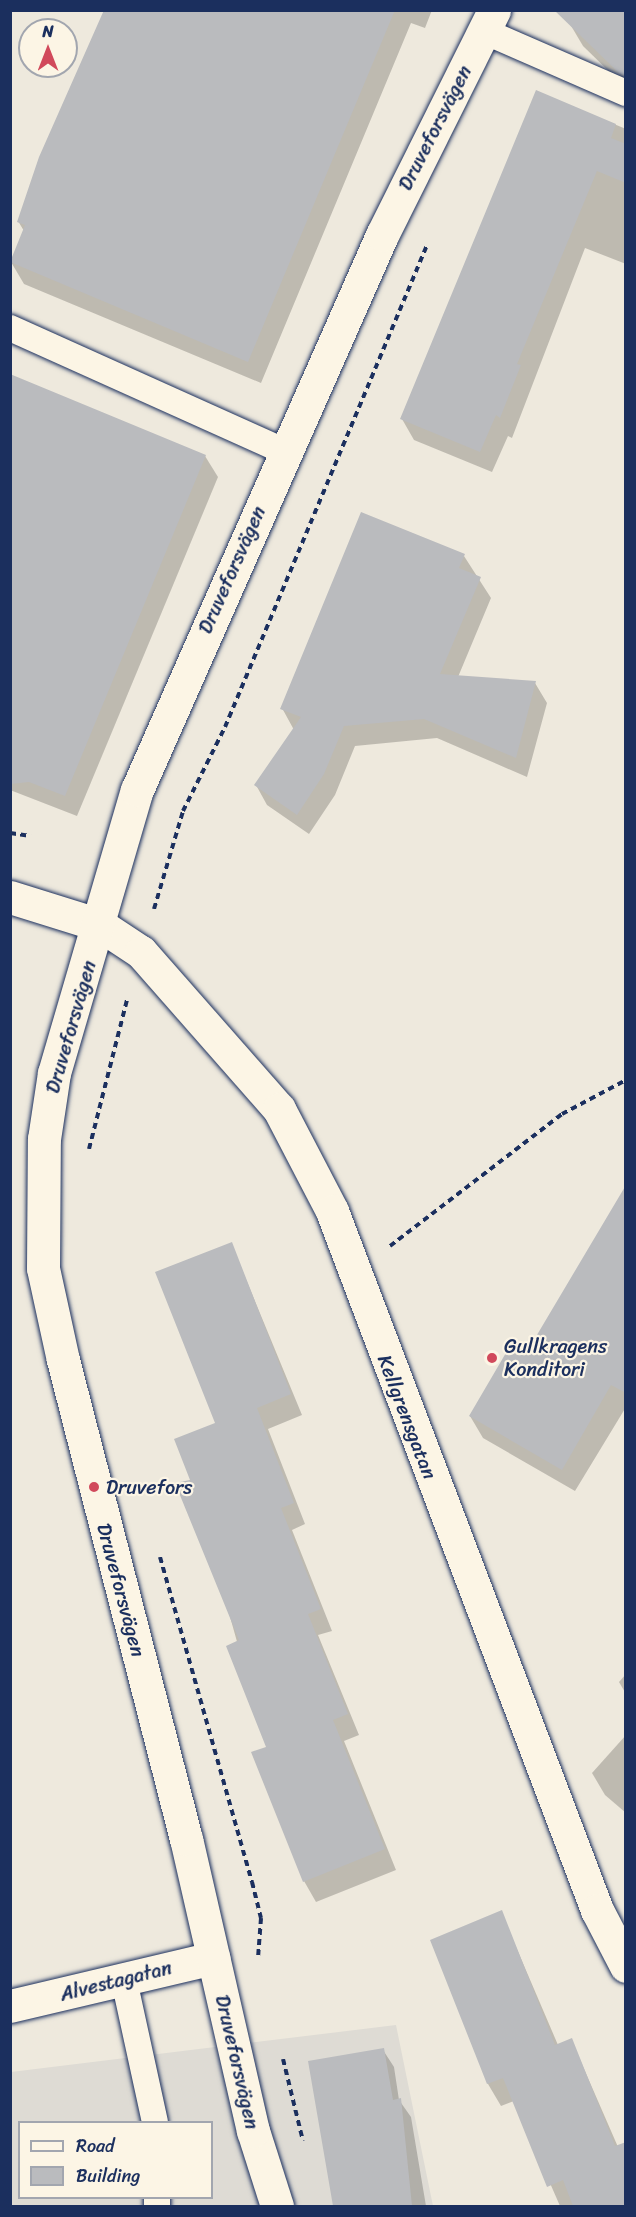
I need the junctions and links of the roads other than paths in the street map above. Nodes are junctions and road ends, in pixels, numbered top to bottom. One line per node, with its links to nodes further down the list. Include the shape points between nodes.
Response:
1 (489, 21): 2 (lane); 4 (street, Druveforsvägen, via 382,235)
2 (626, 93)
3 (10, 327): 4 (lane)
4 (284, 451): 6 (street, Druveforsvägen, via 137,790)
5 (10, 897): 6 (street, Kellgrensgatan)
6 (100, 925): 7 (street, Druveforsvägen, via 54,1073 44,1139 43,1268); 8 (street, Kellgrensgatan, via 141,952 279,1109 332,1211 597,1910)
7 (213, 1958): 9 (street, Alvestagatan); 12 (street, Druveforsvägen, via 253,2130)
8 (626, 1966)
9 (124, 1980): 10 (street, Alvestagatan); 11 (lane)
10 (15, 2005)
11 (155, 2121)
12 (277, 2206)

